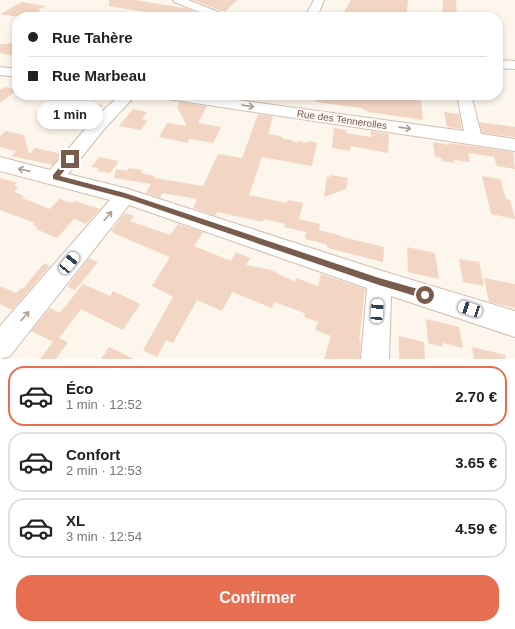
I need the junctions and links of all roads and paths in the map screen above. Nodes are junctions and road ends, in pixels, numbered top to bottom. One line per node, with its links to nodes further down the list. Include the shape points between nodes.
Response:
1 (178, 0): 3 (street)
2 (319, 0): 4 (street)
3 (201, 12)
4 (313, 12)
5 (503, 64): 6 (street)
6 (515, 65)
7 (0, 71): 8 (street)
8 (12, 72)
9 (124, 100): 15 (street, via 98,124)
10 (204, 100): 12 (street, Rue des Tennerolles, one-way to 12)
11 (465, 100): 12 (street)
12 (474, 138): 13 (street, Rue des Tennerolles)
13 (515, 146)
14 (0, 164): 15 (street, one-way to 14)
15 (55, 177): 16 (street)
16 (125, 196): 17 (street); 19 (street, one-way to 16)
17 (379, 281): 18 (street); 20 (street)
18 (515, 324)
19 (0, 346)
20 (375, 359)

